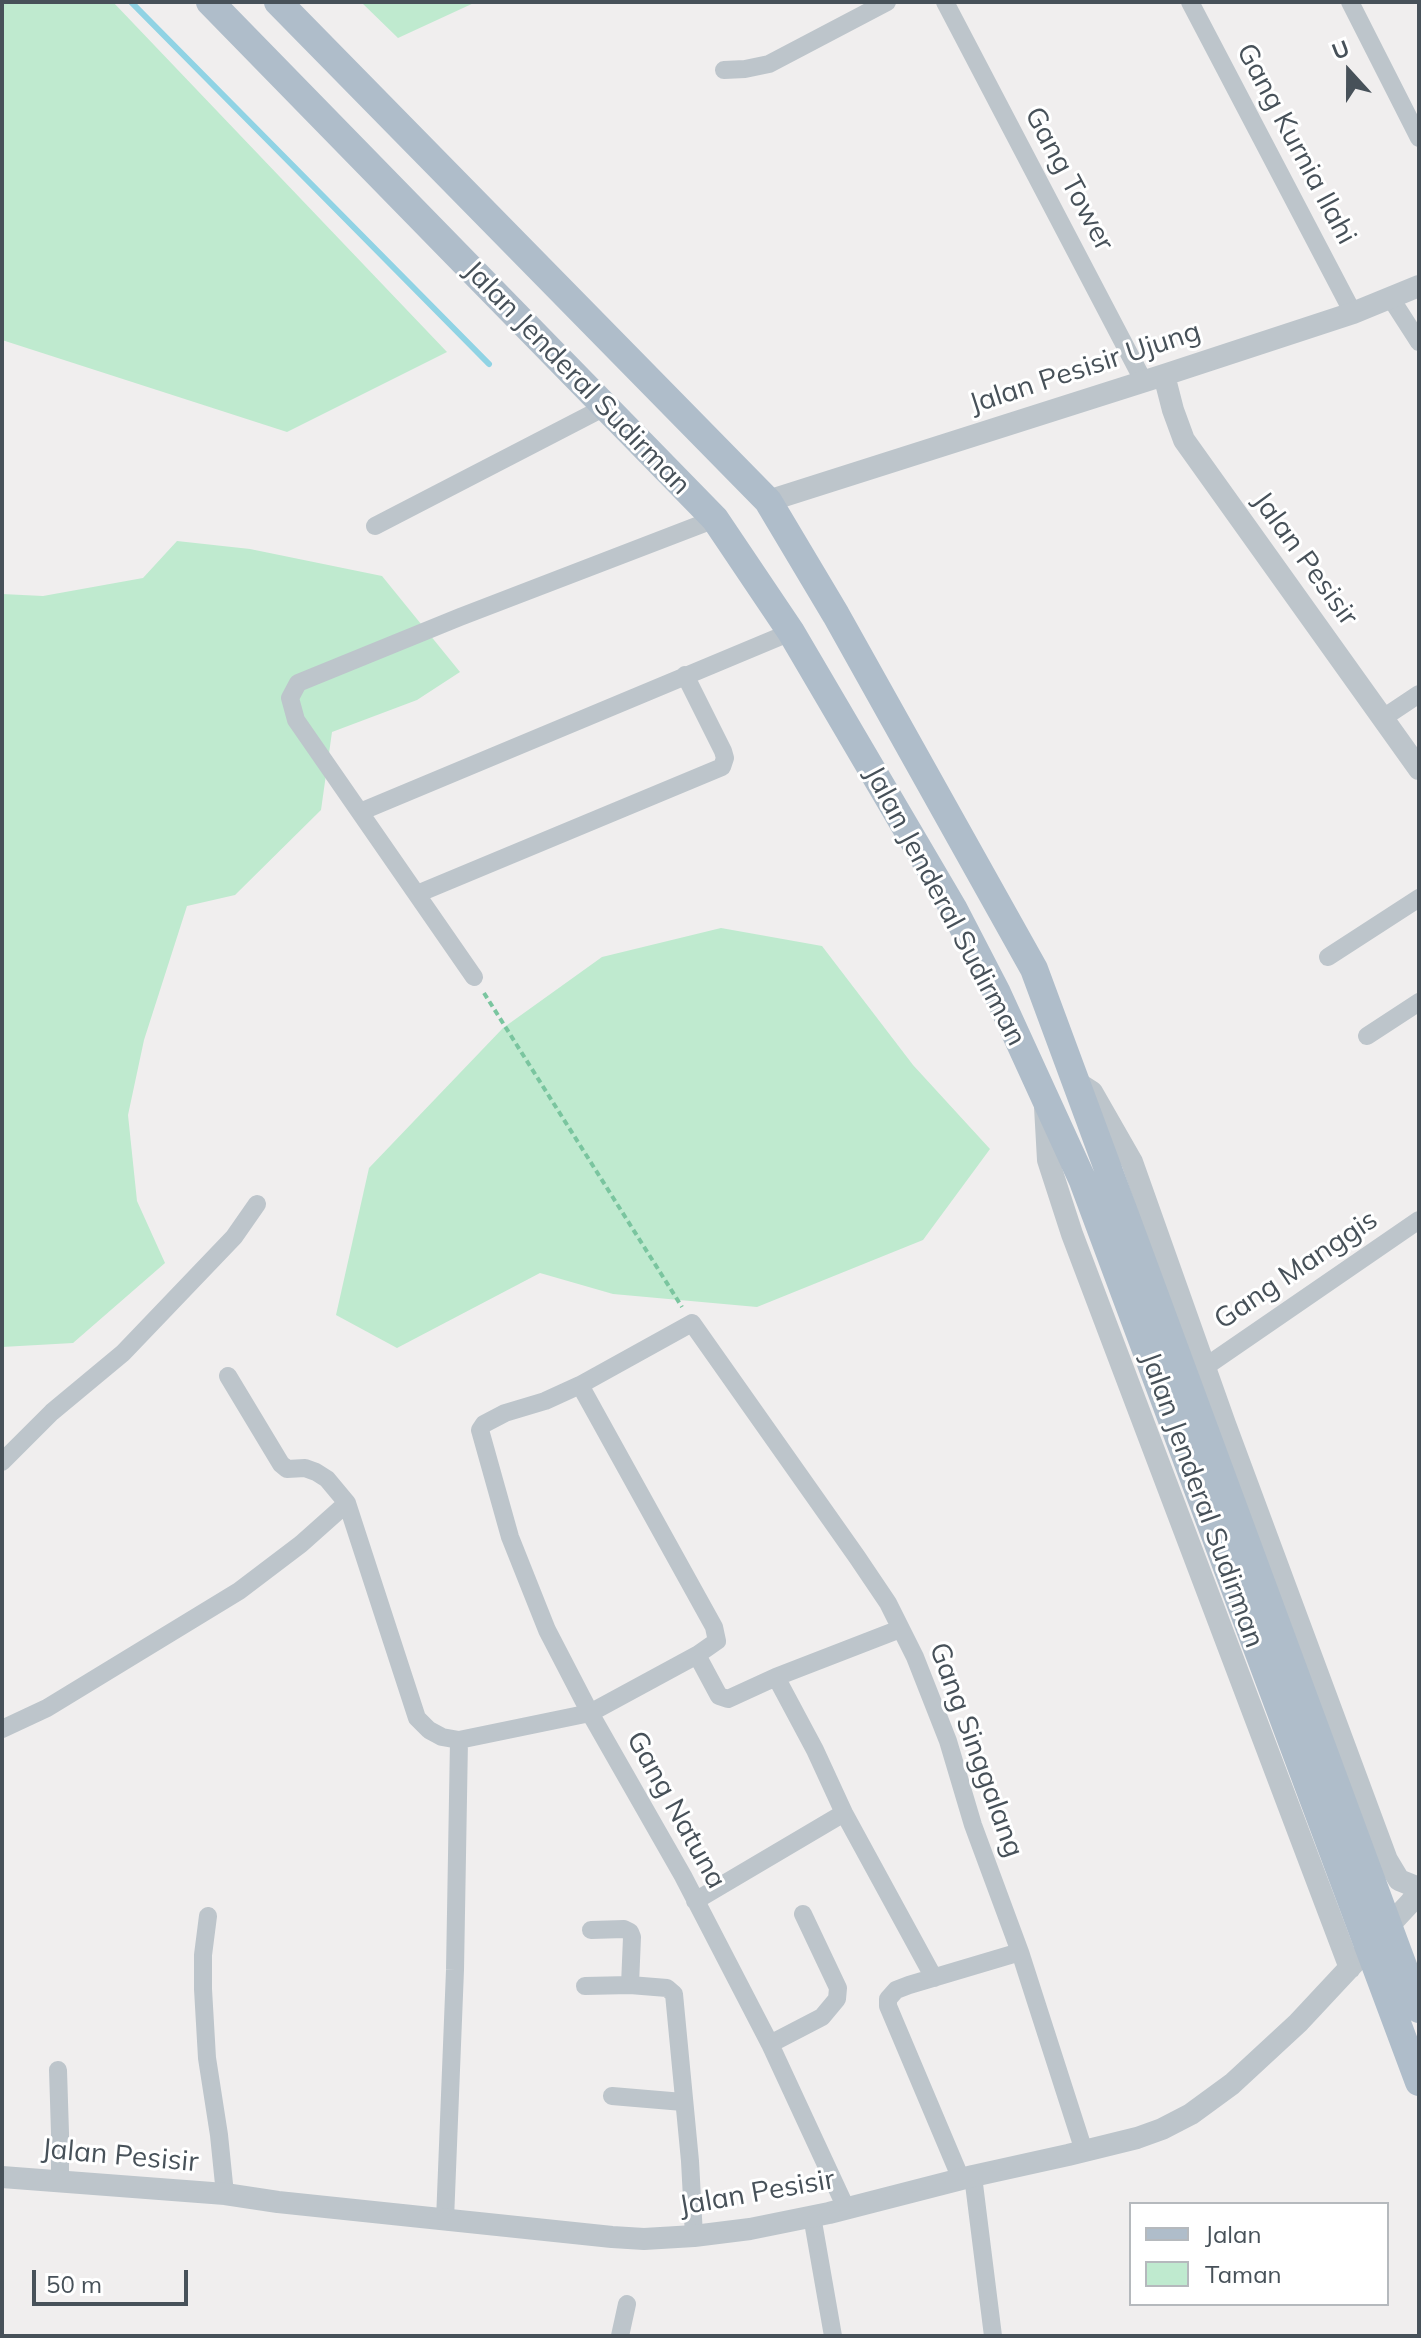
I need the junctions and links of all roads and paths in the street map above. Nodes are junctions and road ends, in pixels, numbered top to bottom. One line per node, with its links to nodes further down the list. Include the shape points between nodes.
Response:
1 (210, 2): 14 (main road, Jalan Jenderal Sudirman)
2 (278, 2): 15 (main road, Jalan Jenderal Sudirman)
3 (887, 2): 7 (street, via 769,64)
4 (945, 2): 13 (street, Gang Tower)
5 (1190, 2): 11 (street, Gang Kurnia Ilahi)
6 (1350, 2): 8 (street)
7 (724, 70)
8 (1419, 138)
9 (1419, 286): 10 (street, Jalan Pesisir Ujung)
10 (1390, 297): 11 (street, Jalan Pesisir Ujung); 12 (street)
11 (1353, 313): 13 (street, Jalan Pesisir Ujung)
12 (1419, 342)
13 (1154, 378): 15 (street, Jalan Pesisir Ujung); 21 (street, Jalan Pesisir, via 1184,440)
14 (605, 407): 16 (main road, Jalan Jenderal Sudirman); 17 (street)
15 (768, 501): 30 (main road, Jalan Jenderal Sudirman, via 1034,969)
16 (715, 519): 18 (main road, Jalan Jenderal Sudirman); 23 (street, via 298,683 290,698 296,720)
17 (375, 526)
18 (791, 632): 19 (street); 31 (main road, Jalan Jenderal Sudirman, via 953,908)
19 (685, 675): 23 (street); 24 (street, via 723,751 722,767)
20 (1419, 694): 21 (street)
21 (1383, 718): 22 (street, Jalan Pesisir)
22 (1419, 769)
23 (360, 812): 24 (street)
24 (417, 894): 27 (street)
25 (1419, 898): 26 (street)
26 (1328, 957)
27 (474, 977): 35 (path)
28 (1419, 1002): 29 (street)
29 (1367, 1036)
30 (1074, 1080): 32 (main road, Jalan Jenderal Sudirman); 36 (street, via 1092,1092 1132,1162)
31 (1044, 1096): 32 (main road, Jalan Jenderal Sudirman); 54 (street, via 1048,1160 1072,1234)
32 (1095, 1176): 58 (main road, Jalan Jenderal Sudirman); 61 (main road, Jalan Jenderal Sudirman)
33 (257, 1204): 39 (street, via 234,1237 123,1353)
34 (1419, 1220): 36 (street, Gang Manggis)
35 (692, 1323): 38 (street); 41 (street, Gang Singgalang, via 857,1557)
36 (1205, 1367): 48 (street, via 1387,1860 1399,1880)
37 (228, 1376): 40 (street, via 281,1464 316,1472)
38 (580, 1385): 42 (street, via 714,1627 717,1641); 44 (street, Gang Natuna, via 505,1413 480,1430 510,1537 547,1630)
39 (2, 1462)
40 (347, 1503): 45 (street, via 239,1591 47,1708); 46 (street, via 417,1718 442,1737)
41 (900, 1629): 43 (street); 53 (street, Gang Singgalang, via 948,1741)
42 (697, 1655): 43 (street, via 725,1699); 44 (street)
43 (776, 1677): 47 (street)
44 (590, 1713): 46 (street); 49 (street, Gang Natuna)
45 (2, 1729)
46 (459, 1740): 71 (street)
47 (844, 1813): 49 (street); 55 (street)
48 (1419, 1890): 54 (street, Jalan Pesisir)
49 (695, 1901): 59 (street, Gang Natuna)
50 (803, 1914): 59 (street, via 838,1988 837,1999 822,2017)
51 (208, 1916): 68 (street, via 203,1955 207,2058)
52 (591, 1930): 56 (street, via 630,1932)
53 (1020, 1952): 55 (street); 64 (street, Gang Singgalang)
54 (1350, 1968): 64 (street, Jalan Pesisir, via 1298,2023 1209,2102 1162,2129)
55 (934, 1978): 66 (street, via 896,1990 888,2006)
56 (630, 1985): 57 (street); 63 (street, via 667,1988 674,1994)
57 (585, 1986)
58 (1419, 2009)
59 (770, 2044): 69 (street, Gang Natuna)
60 (58, 2070): 67 (street)
61 (1419, 2082)
62 (612, 2096): 63 (street)
63 (683, 2102): 72 (street)
64 (1084, 2151): 66 (street, Jalan Pesisir)
65 (2, 2177): 67 (street, Jalan Pesisir)
66 (967, 2178): 69 (street, Jalan Pesisir); 76 (street)
67 (60, 2181): 68 (street, Jalan Pesisir)
68 (225, 2194): 71 (street, Jalan Pesisir)
69 (846, 2208): 70 (street, Jalan Pesisir)
70 (812, 2216): 72 (street, Jalan Pesisir); 75 (street)
71 (445, 2220): 72 (street, Jalan Pesisir, via 612,2237)
72 (694, 2236)
73 (627, 2304): 74 (street)
74 (620, 2336)
75 (833, 2336)
76 (993, 2336)

